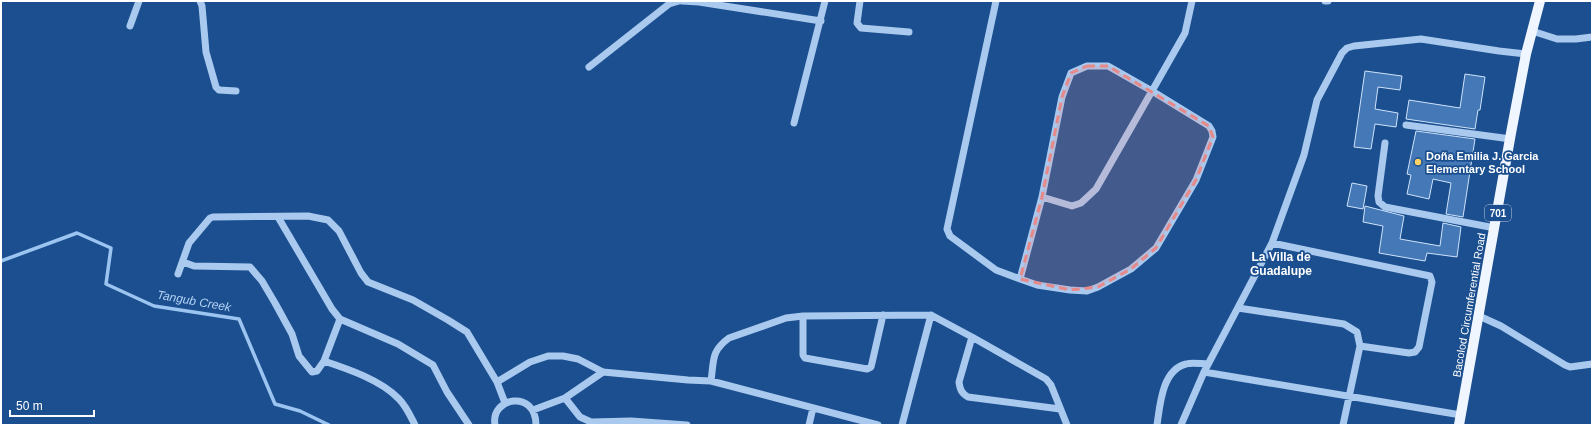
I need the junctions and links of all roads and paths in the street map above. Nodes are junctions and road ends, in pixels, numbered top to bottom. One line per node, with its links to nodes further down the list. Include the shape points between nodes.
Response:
1 (139, 1): 12 (street)
2 (200, 1): 18 (street, via 206,52 216,87 218,90)
3 (680, 1): 11 (street); 17 (street, via 669,4)
4 (825, 1): 11 (street)
5 (860, 1): 14 (street, via 857,23 861,28)
6 (996, 1): 30 (street, via 947,229 950,236 996,270)
7 (1192, 1): 19 (street, via 1185,33)
8 (1325, 1): 9 (street)
9 (1328, 1)
10 (1540, 1): 13 (main road, Bacolod Circumferential Road / 701)
11 (821, 21): 20 (street)
12 (130, 26)
13 (1532, 31): 15 (street, via 1557,39); 16 (main road, Bacolod Circumferential Road / 701)
14 (909, 32)
15 (1592, 37)
16 (1526, 54): 22 (main road, Bacolod Circumferential Road / 701); 27 (street, via 1421,39 1347,48 1317,100 1304,155)
17 (589, 67)
18 (236, 91)
19 (1152, 91): 24 (street, via 1096,189 1072,206); 24 (street, via 1108,66 1087,66 1071,73 1062,96); 30 (street, via 1209,126 1213,137 1196,180 1156,248 1131,269 1087,291 1037,285)
20 (794, 123)
21 (1406, 124): 22 (street)
22 (1511, 138): 26 (main road, Bacolod Circumferential Road / 701)
23 (1385, 143): 26 (street, via 1378,196 1379,202 1385,207)
24 (1042, 197): 30 (street)
25 (278, 217): 28 (street, via 213,216 189,244); 36 (street); 45 (street, via 308,216 330,222 339,231 368,282 413,300 466,332)
26 (1495, 228): 35 (main road, Bacolod Circumferential Road / 701)
27 (1272, 244): 31 (street); 38 (street, via 1430,276 1432,282 1419,347 1415,352)
28 (182, 262): 29 (street); 39 (street, via 194,266 250,267 275,303 292,334 301,359 312,372 315,372)
29 (178, 274)
30 (1020, 279)
31 (1238, 308): 38 (street, via 1344,324 1357,332); 40 (street)
32 (884, 315): 33 (street); 34 (street); 34 (street, via 871,367 867,369 805,358)
33 (931, 315): 37 (street); 60 (street)
34 (803, 316): 44 (street, via 786,318 729,338 715,352)
35 (1479, 316): 41 (street, via 1501,326 1565,366); 52 (main road, Bacolod Circumferential Road / 701)
36 (340, 319): 39 (street); 54 (street, via 398,344 433,365)
37 (972, 336): 50 (street, via 1046,379); 50 (street, via 959,382 963,394 968,397)
38 (1360, 346): 46 (street)
39 (324, 361): 53 (street, via 351,370 389,390 407,409)
40 (1208, 364): 43 (street); 62 (street, via 1187,364 1179,367 1168,379 1161,398)
41 (1592, 364)
42 (602, 372): 44 (street); 45 (street, via 578,359 548,356 530,362); 47 (street)
43 (1204, 372): 46 (street); 63 (street)
44 (711, 381): 49 (street)
45 (497, 382): 48 (street)
46 (1349, 396): 52 (street); 64 (street)
47 (565, 398): 51 (street); 57 (street, via 580,417 591,422 631,421)
48 (505, 403): 51 (street, via 523,402); 55 (street, via 499,408)
49 (813, 408): 58 (street); 59 (street)
50 (1060, 409): 61 (street)
51 (533, 410): 56 (street)
52 (1461, 415): 65 (main road, Bacolod Circumferential Road / 701)
53 (415, 425)
54 (469, 425)
55 (495, 425)
56 (536, 425)
57 (687, 425)
58 (809, 425)
59 (878, 425)
60 (902, 425)
61 (1067, 425)
62 (1157, 425)
63 (1181, 425)
64 (1343, 425)
65 (1459, 425)

